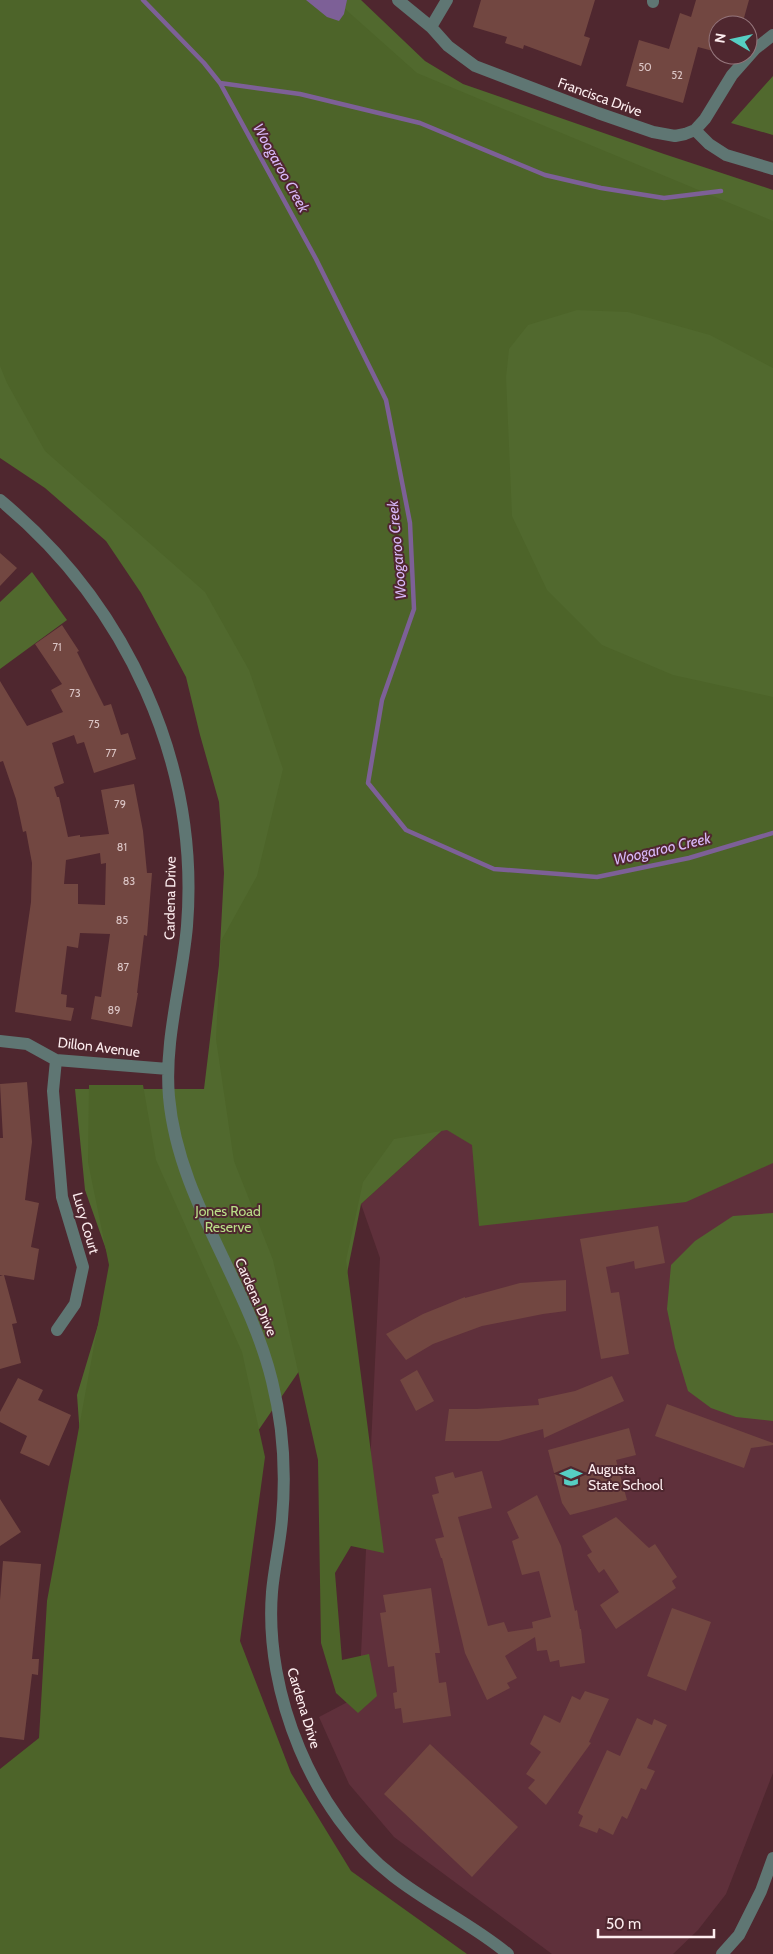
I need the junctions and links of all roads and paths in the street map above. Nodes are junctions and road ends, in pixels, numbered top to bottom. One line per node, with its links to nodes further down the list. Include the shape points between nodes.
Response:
1 (398, 0): 3 (street, Francisca Drive)
2 (447, 0): 3 (street)
3 (431, 28): 5 (street, Francisca Drive, via 448,46 475,66 653,132 675,136)
4 (773, 35): 5 (street, via 732,75 705,120)
5 (695, 130): 6 (street, via 708,144 726,155)
6 (773, 169)
7 (0, 500): 10 (street, Cardena Drive, via 54,550 91,595 144,685 161,726 181,807 188,887 182,973)
8 (0, 1041): 9 (street, Dillon Avenue, via 26,1044)
9 (56, 1060): 10 (street, Dillon Avenue); 11 (street, Lucy Court, via 53,1090 62,1197 83,1267 75,1304)
10 (168, 1070): 13 (street, Cardena Drive, via 178,1150 192,1191 256,1326 274,1385 284,1481 272,1593 272,1652 298,1744 330,1807 368,1855 428,1902 476,1929)
11 (58, 1330)
12 (773, 1858): 14 (street, via 739,1935)
13 (508, 1954)
14 (722, 1954)

